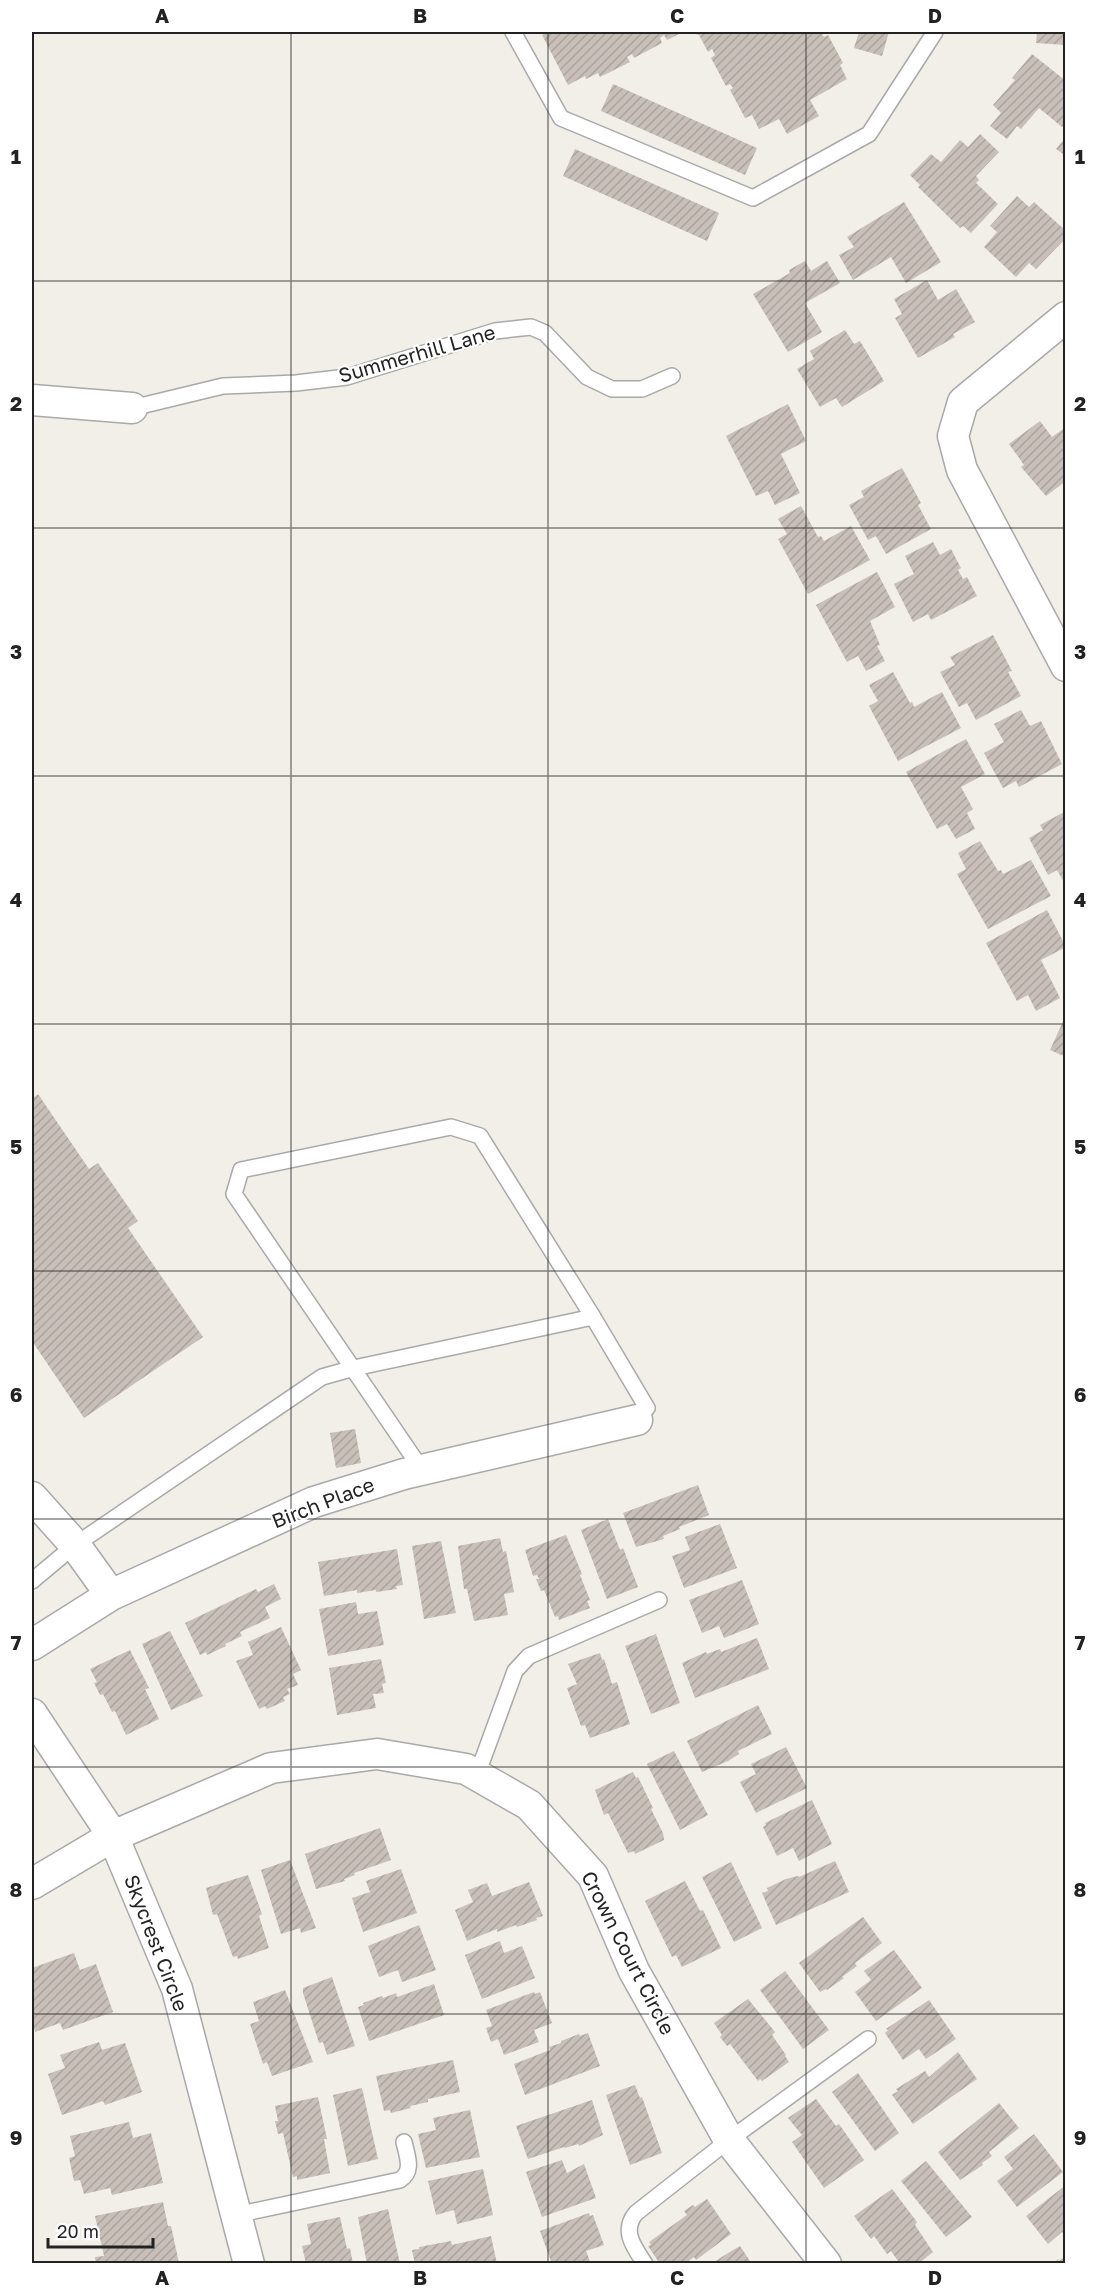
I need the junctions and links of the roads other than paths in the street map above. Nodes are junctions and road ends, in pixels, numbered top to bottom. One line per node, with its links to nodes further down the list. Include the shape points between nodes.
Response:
1 (513, 32): 2 (lane, via 561,118 753,198 869,134)
2 (934, 32)
3 (1065, 317): 7 (street, via 963,402 953,436 962,470)
4 (672, 376): 6 (lane, Summerhill Lane, via 642,388 612,389 587,376 545,333 531,327 514,327 347,376 223,386)
5 (32, 399): 6 (street, Summerhill Lane)
6 (132, 408)
7 (1065, 666)
8 (594, 1317): 9 (lane); 9 (lane, via 480,1136 452,1127 241,1170 234,1194); 10 (lane, via 647,1408)
9 (354, 1368): 11 (lane); 13 (lane, via 322,1377)
10 (637, 1420): 11 (street, Birch Place)
11 (422, 1470): 15 (street, Birch Place, via 314,1502)
12 (32, 1497): 13 (street)
13 (75, 1545): 14 (lane); 15 (street)
14 (32, 1581)
15 (111, 1595): 17 (street, Birch Place)
16 (658, 1600): 19 (lane, via 529,1656 515,1671)
17 (32, 1645)
18 (32, 1714): 20 (street, Skycrest Circle)
19 (477, 1776): 20 (street, Crown Court Circle, via 466,1770 376,1754 271,1768); 23 (street, Crown Court Circle, via 528,1805 593,1876 634,1971)
20 (113, 1836): 21 (street, Crown Court Circle); 25 (street, Skycrest Circle, via 177,1989)
21 (32, 1884)
22 (868, 2039): 23 (lane)
23 (729, 2140): 27 (lane, via 631,2219 628,2237); 28 (street, Crown Court Circle)
24 (404, 2142): 25 (lane, via 409,2167 400,2180)
25 (236, 2215): 26 (street, Skycrest Circle)
26 (249, 2264)
27 (645, 2264)
28 (826, 2264)

